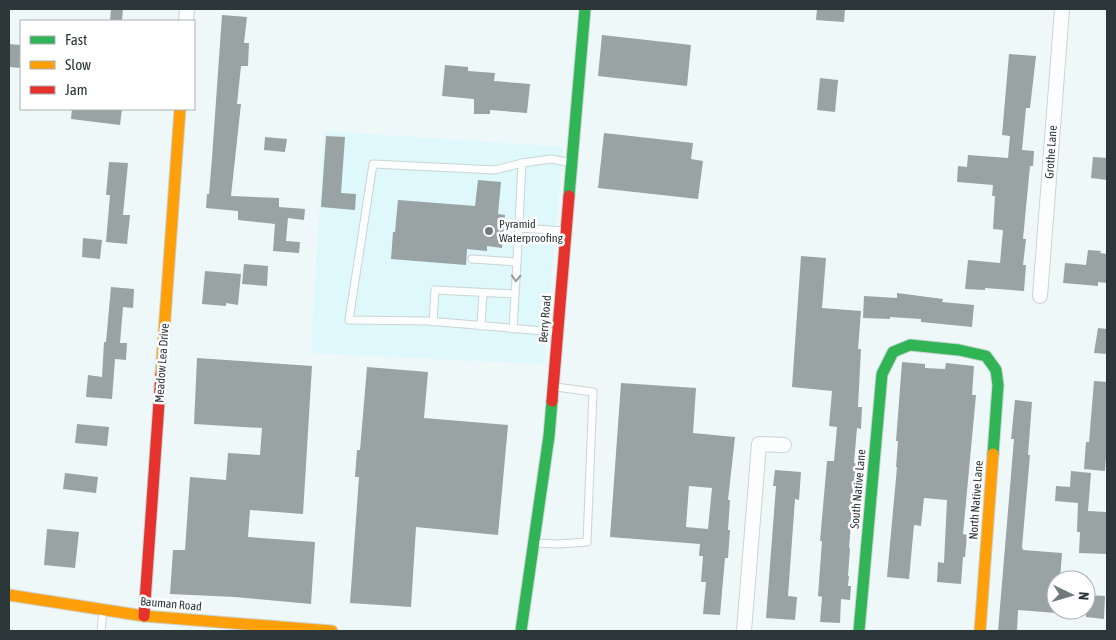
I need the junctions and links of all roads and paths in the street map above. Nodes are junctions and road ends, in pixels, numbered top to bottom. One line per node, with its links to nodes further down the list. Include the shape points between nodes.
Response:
1 (585, 9): 5 (street, Berry Road)
2 (1062, 9): 12 (street, Grothe Lane)
3 (180, 110): 23 (street, Meadow Lea Drive)
4 (522, 163): 5 (lane, via 551,159); 6 (lane); 13 (lane, via 495,170 373,164 349,320)
5 (572, 163): 7 (street, Berry Road)
6 (519, 228): 7 (lane); 9 (lane)
7 (566, 231): 16 (street, Berry Road)
8 (472, 259): 9 (lane)
9 (517, 262): 11 (lane, one-way to 11)
10 (483, 293): 11 (lane); 13 (lane, via 435,290); 14 (lane)
11 (516, 294): 15 (lane)
12 (1040, 296)
13 (433, 322): 14 (lane)
14 (480, 326): 15 (lane)
15 (513, 329): 16 (lane)
16 (557, 332): 18 (street, Berry Road)
17 (893, 352): 24 (street, South Native Lane, via 882,374); 29 (street, North Native Lane, via 910,345 960,350 986,356 996,370 998,385)
18 (553, 387): 20 (street, Berry Road); 20 (lane, via 593,392 587,542)
19 (784, 445): 28 (street, via 758,444)
20 (534, 543): 27 (street, Berry Road)
21 (9, 595): 22 (street, Bauman Road)
22 (103, 610): 23 (street, Bauman Road); 25 (lane)
23 (144, 616): 26 (street, Bauman Road)
24 (860, 626)
25 (101, 631)
26 (332, 631)
27 (521, 631)
28 (744, 631)
29 (980, 631)

